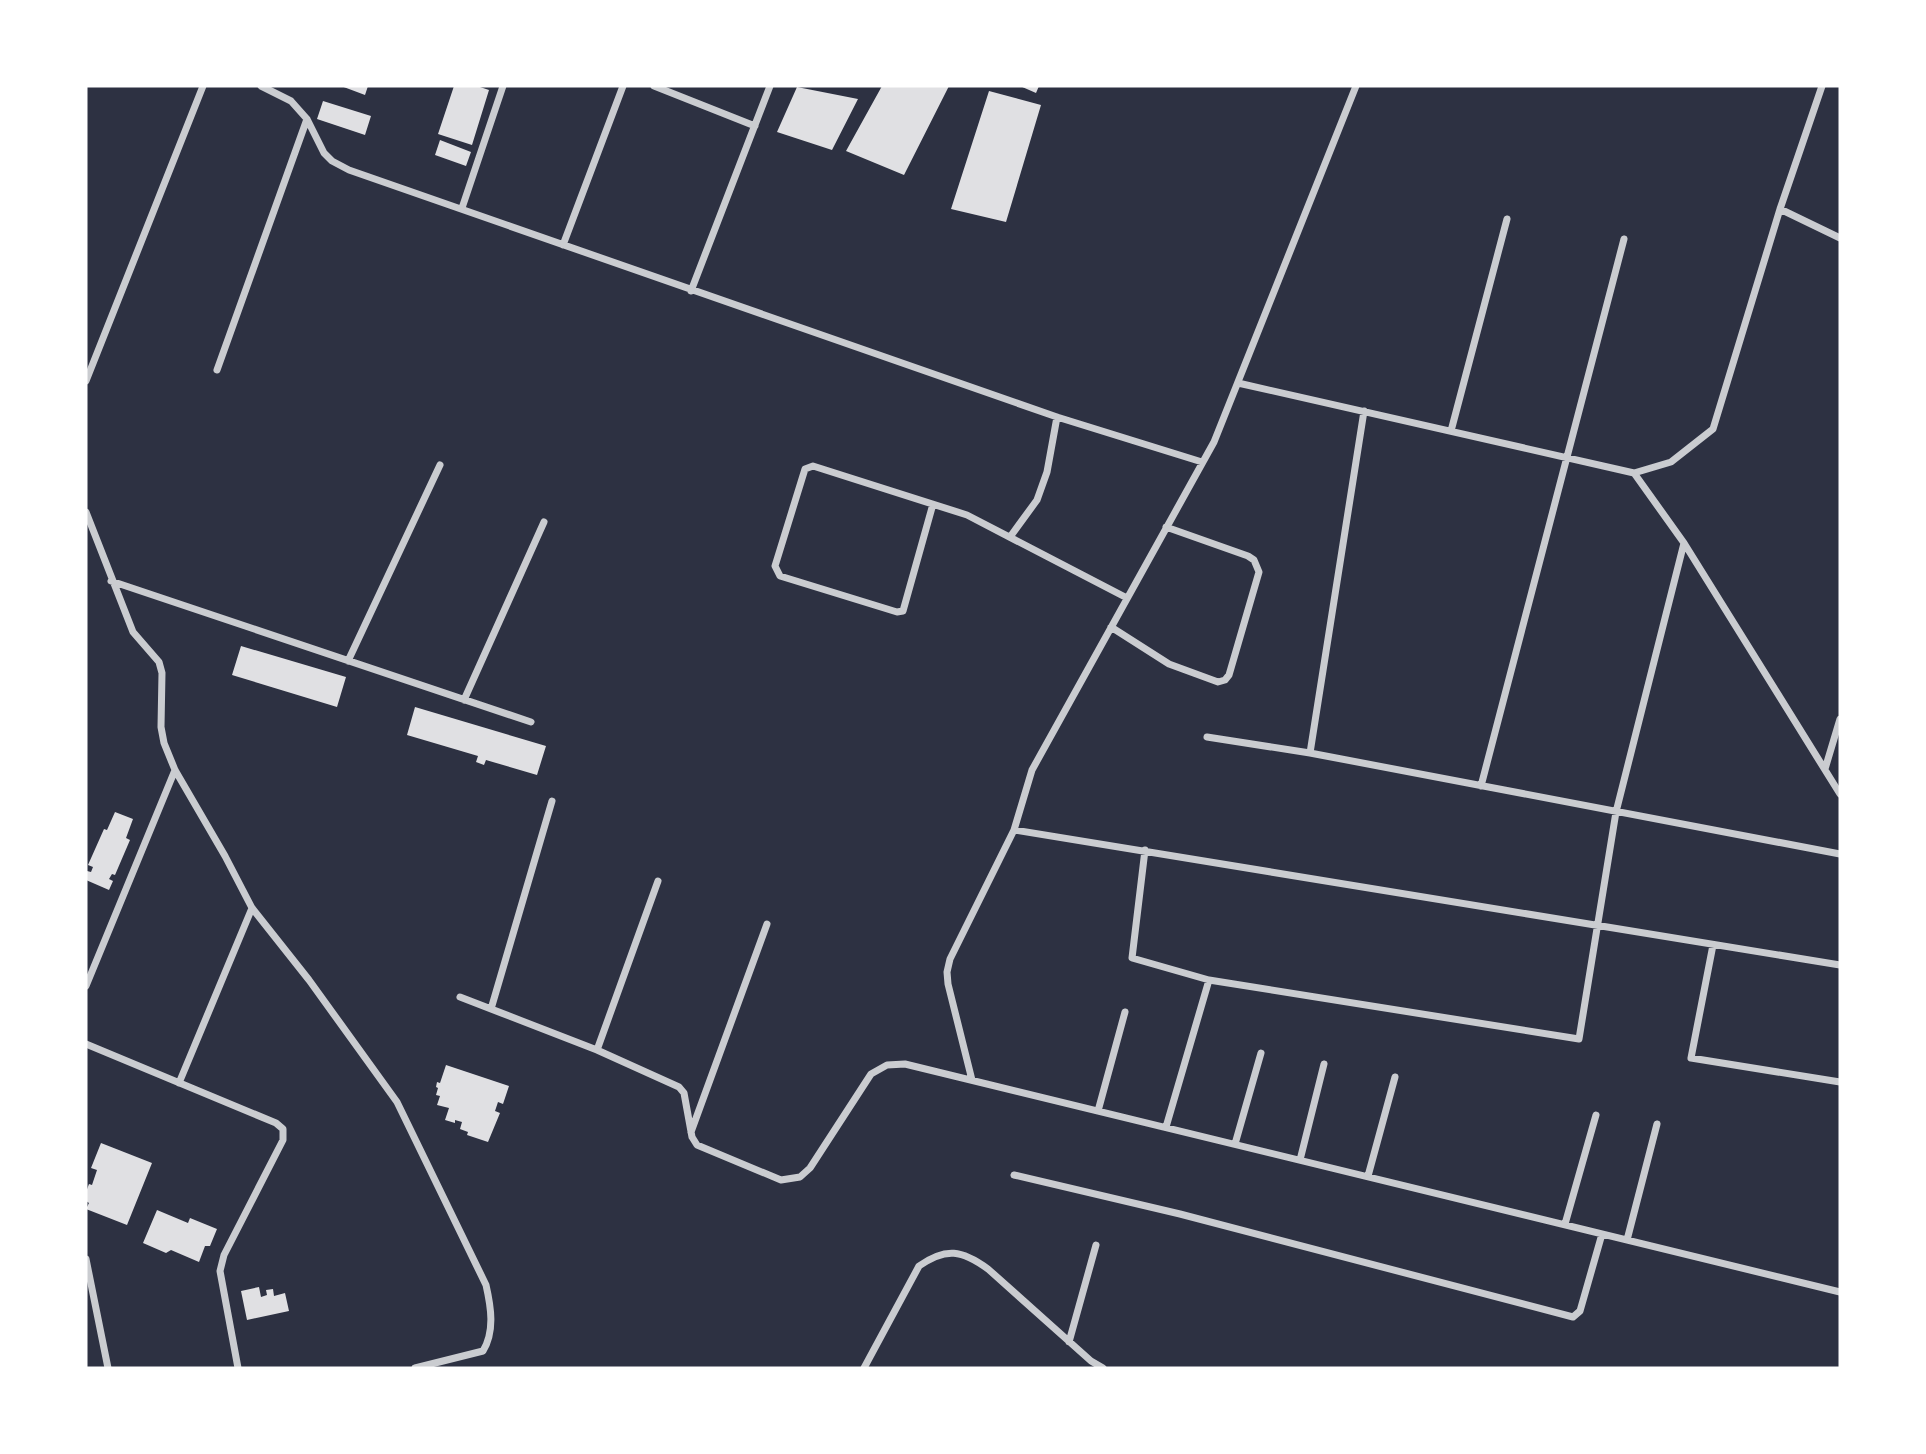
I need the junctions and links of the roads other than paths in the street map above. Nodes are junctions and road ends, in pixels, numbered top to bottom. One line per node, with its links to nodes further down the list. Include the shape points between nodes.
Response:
1 (203, 86): 19 (street)
2 (261, 86): 9 (street, via 291,101)
3 (503, 86): 11 (street)
4 (623, 86): 16 (street)
5 (654, 86): 10 (street)
6 (770, 86): 10 (street)
7 (1356, 86): 20 (street)
8 (1822, 86): 12 (street)
9 (307, 119): 11 (street, via 332,161); 18 (street)
10 (755, 126): 17 (street)
11 (462, 208): 16 (street)
12 (1780, 209): 14 (street); 27 (street, via 1713,429 1671,462)
13 (1507, 219): 23 (street)
14 (1840, 238)
15 (1624, 239): 24 (street)
16 (563, 245): 17 (street)
17 (691, 291): 22 (street)
18 (217, 370)
19 (86, 382)
20 (1238, 383): 21 (street); 25 (street)
21 (1364, 411): 23 (street); 42 (street)
22 (1058, 417): 25 (street); 32 (street, via 1037,500)
23 (1451, 431): 24 (street)
24 (1568, 457): 27 (street); 45 (street)
25 (1202, 462): 31 (street)
26 (440, 465): 37 (street)
27 (1634, 473): 33 (street)
28 (933, 504): 28 (street, via 808,467 776,571 780,576 902,611); 32 (street)
29 (86, 512): 34 (street)
30 (544, 522): 38 (street)
31 (1166, 527): 35 (street); 36 (street, via 1248,556 1258,565 1229,675 1218,682 1180,669)
32 (1010, 537): 35 (street)
33 (1684, 543): 43 (street); 48 (street)
34 (111, 581): 37 (street); 44 (street, via 133,632 159,662 161,727)
35 (1127, 598): 36 (street)
36 (1111, 627): 49 (street, via 1032,770)
37 (348, 661): 38 (street)
38 (464, 700): 40 (street)
39 (1840, 719): 43 (street)
40 (531, 722)
41 (1207, 737): 42 (street)
42 (1310, 753): 45 (street)
43 (1825, 769): 46 (street)
44 (175, 770): 53 (street); 59 (street)
45 (1481, 786): 48 (street)
46 (1840, 794)
47 (552, 802): 61 (street)
48 (1616, 812): 51 (street); 55 (street)
49 (1014, 830): 50 (street); 68 (street, via 947,972)
50 (1144, 850): 55 (street); 58 (street, via 1132,958)
51 (1840, 854)
52 (658, 881): 64 (street)
53 (252, 908): 70 (street); 89 (street, via 397,1102 486,1285 492,1317 483,1351)
54 (767, 924): 75 (street)
55 (1596, 927): 56 (street); 58 (street, via 1579,1039)
56 (1713, 945): 57 (street); 69 (street, via 1691,1058)
57 (1840, 965)
58 (1209, 980): 74 (street)
59 (86, 986)
60 (460, 997): 61 (street)
61 (491, 1009): 64 (street)
62 (1125, 1012): 71 (street)
63 (86, 1044): 70 (street)
64 (597, 1050): 75 (street, via 680,1087)
65 (1261, 1053): 76 (street)
66 (1324, 1064): 77 (street)
67 (1395, 1077): 79 (street)
68 (972, 1080): 71 (street); 75 (street, via 905,1064 878,1069 810,1168 793,1180 774,1179 703,1148)
69 (1840, 1082)
70 (179, 1083): 88 (street, via 283,1129 283,1140 220,1271)
71 (1098, 1111): 74 (street)
72 (1596, 1115): 80 (street)
73 (1657, 1124): 82 (street)
74 (1166, 1127): 76 (street)
75 (691, 1132)
76 (1235, 1144): 77 (street)
77 (1300, 1160): 79 (street)
78 (1014, 1175): 81 (street, via 1573,1317 1580,1311)
79 (1368, 1176): 80 (street)
80 (1565, 1224): 81 (street)
81 (1602, 1234): 82 (street)
82 (1627, 1240): 85 (street)
83 (1096, 1245): 86 (street)
84 (86, 1259): 87 (street)
85 (1840, 1292)
86 (1069, 1342): 90 (street, via 979,1262 970,1256 944,1254 919,1266); 91 (street)
87 (108, 1368)
88 (238, 1368)
89 (415, 1368)
90 (864, 1368)
91 (1103, 1368)

